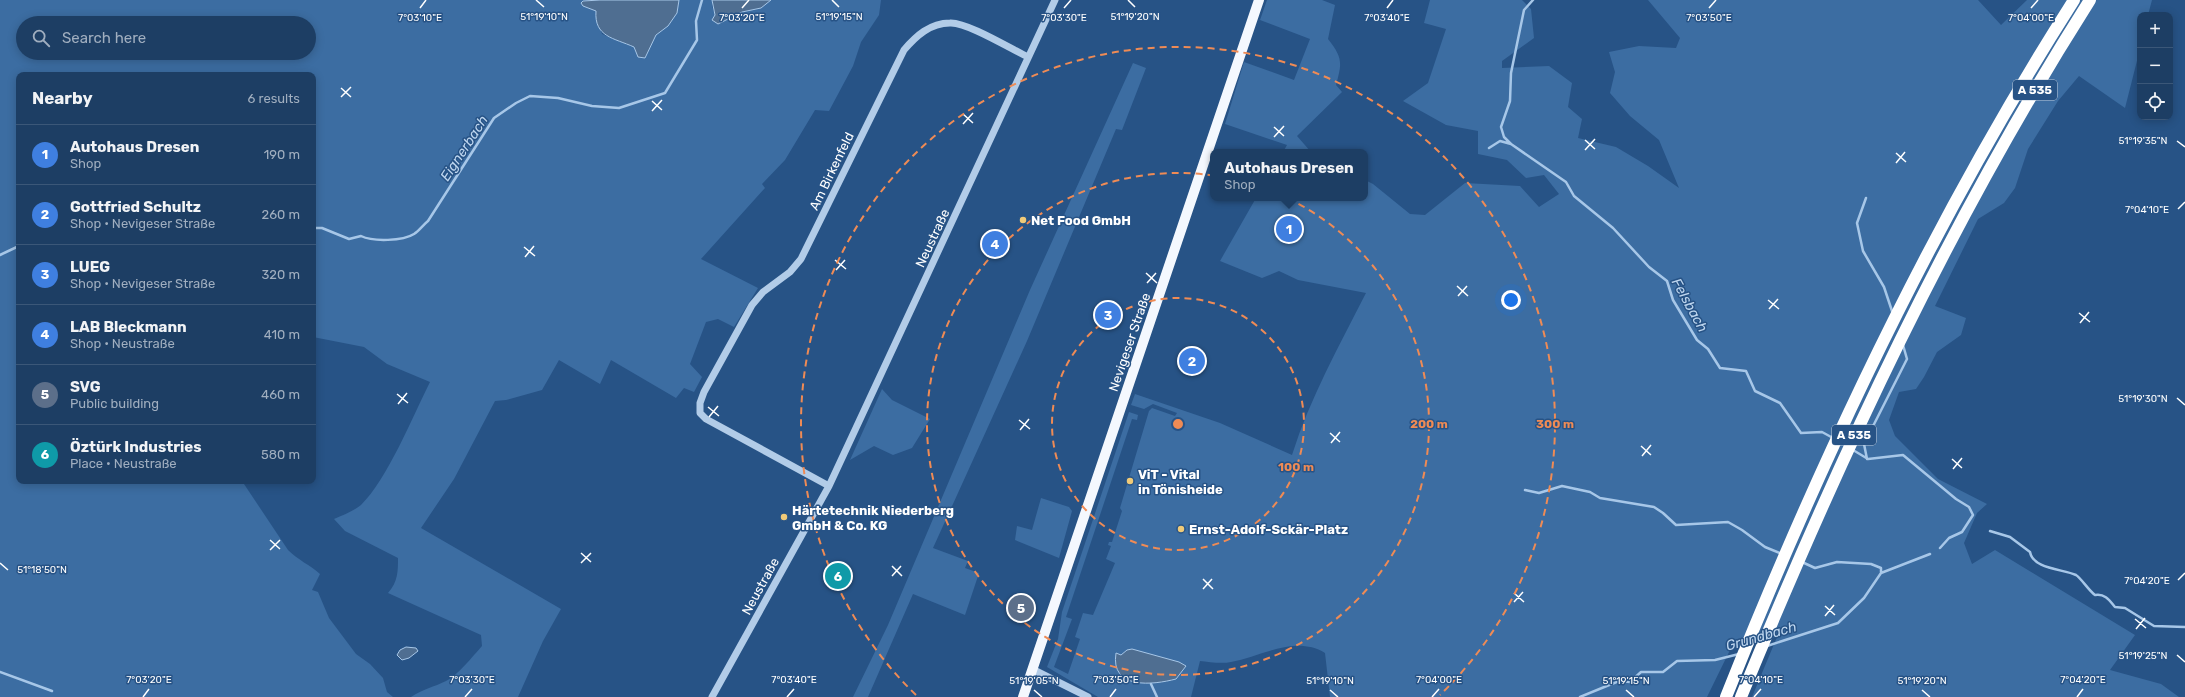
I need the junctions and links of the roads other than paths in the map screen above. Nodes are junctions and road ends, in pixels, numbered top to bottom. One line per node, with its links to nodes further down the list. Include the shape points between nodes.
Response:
1 (1055, 0): 5 (street, Neustraße)
2 (1258, 0): 8 (main road, Nevigeser Straße)
3 (2074, 0): 7 (highway, A 535, via 1969,173 1920,268 1843,425)
4 (2090, 0): 14 (highway, A 535, via 1982,180 1930,279 1853,437)
5 (1028, 57): 6 (street, Neustraße); 6 (street, Am Birkenfeld, via 965,26 950,23 917,35 904,50 800,259 790,272 757,297 704,392 700,413 706,419)
6 (829, 486): 10 (street, Neustraße)
7 (1741, 659): 12 (highway, via 1726,675); 13 (highway, A 535)
8 (1032, 669): 9 (street); 11 (main road, Nevigeser Straße)
9 (1085, 695)
10 (712, 697)
11 (1023, 697)
12 (1717, 697)
13 (1726, 697)
14 (1741, 697)

